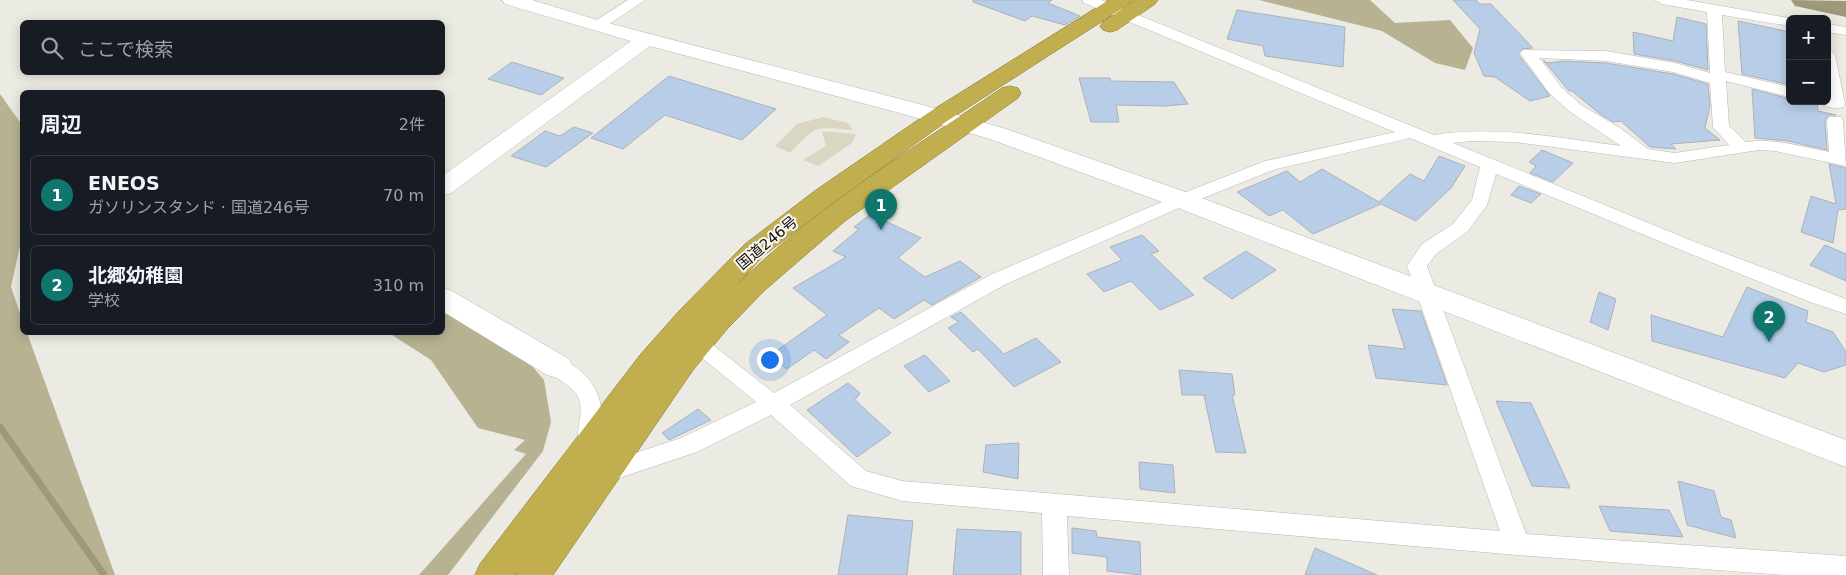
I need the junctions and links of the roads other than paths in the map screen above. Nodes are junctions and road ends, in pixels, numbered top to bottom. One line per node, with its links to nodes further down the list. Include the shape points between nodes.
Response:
1 (512, 0): 7 (street)
2 (638, 0): 7 (street)
3 (1662, 0): 5 (street)
4 (1119, 4): 15 (highway, 国道246号); 17 (highway, 国道246号); 18 (street)
5 (1714, 9): 6 (street); 12 (street)
6 (1786, 21)
7 (597, 26): 10 (street)
8 (1831, 29): 9 (street)
9 (1846, 31)
10 (646, 39): 15 (street); 24 (street)
11 (1831, 75): 14 (street, via 1837,104)
12 (1718, 77): 13 (street); 20 (street, via 1721,127); 21 (street, via 1606,56 1528,53 1555,90 1575,108)
13 (1786, 91)
14 (1831, 102)
15 (940, 116): 17 (street); 32 (highway, 国道246号, via 754,250 655,357)
16 (1835, 121): 22 (street)
17 (965, 124): 25 (street); 29 (highway, 国道246号, via 850,203 790,250 750,285)
18 (1411, 133): 19 (street); 25 (street, via 1271,165)
19 (1431, 140): 21 (street, via 1471,136 1515,137); 23 (street)
20 (1741, 147): 21 (street, via 1675,158); 22 (street, via 1775,146)
21 (1644, 154)
22 (1842, 160)
23 (1490, 163): 26 (street, via 1481,201 1460,228 1429,249 1417,266); 28 (street, via 1688,246)
24 (445, 186)
25 (1182, 200): 26 (street); 31 (street, via 999,280)
26 (1426, 292): 33 (street); 36 (street)
27 (445, 300): 30 (street)
28 (1846, 307)
29 (697, 343): 31 (street); 34 (highway, 国道246号)
30 (558, 367): 32 (street, via 576,378 589,394 592,405)
31 (773, 404): 34 (street, via 690,446); 35 (street, via 859,479 902,491)
32 (588, 444): 38 (highway, 国道246号)
33 (1846, 454)
34 (604, 473): 39 (highway, 国道246号)
35 (1054, 505): 36 (street); 40 (street)
36 (1517, 544): 37 (street)
37 (1846, 568)
38 (493, 575)
39 (533, 575)
40 (1056, 575)

